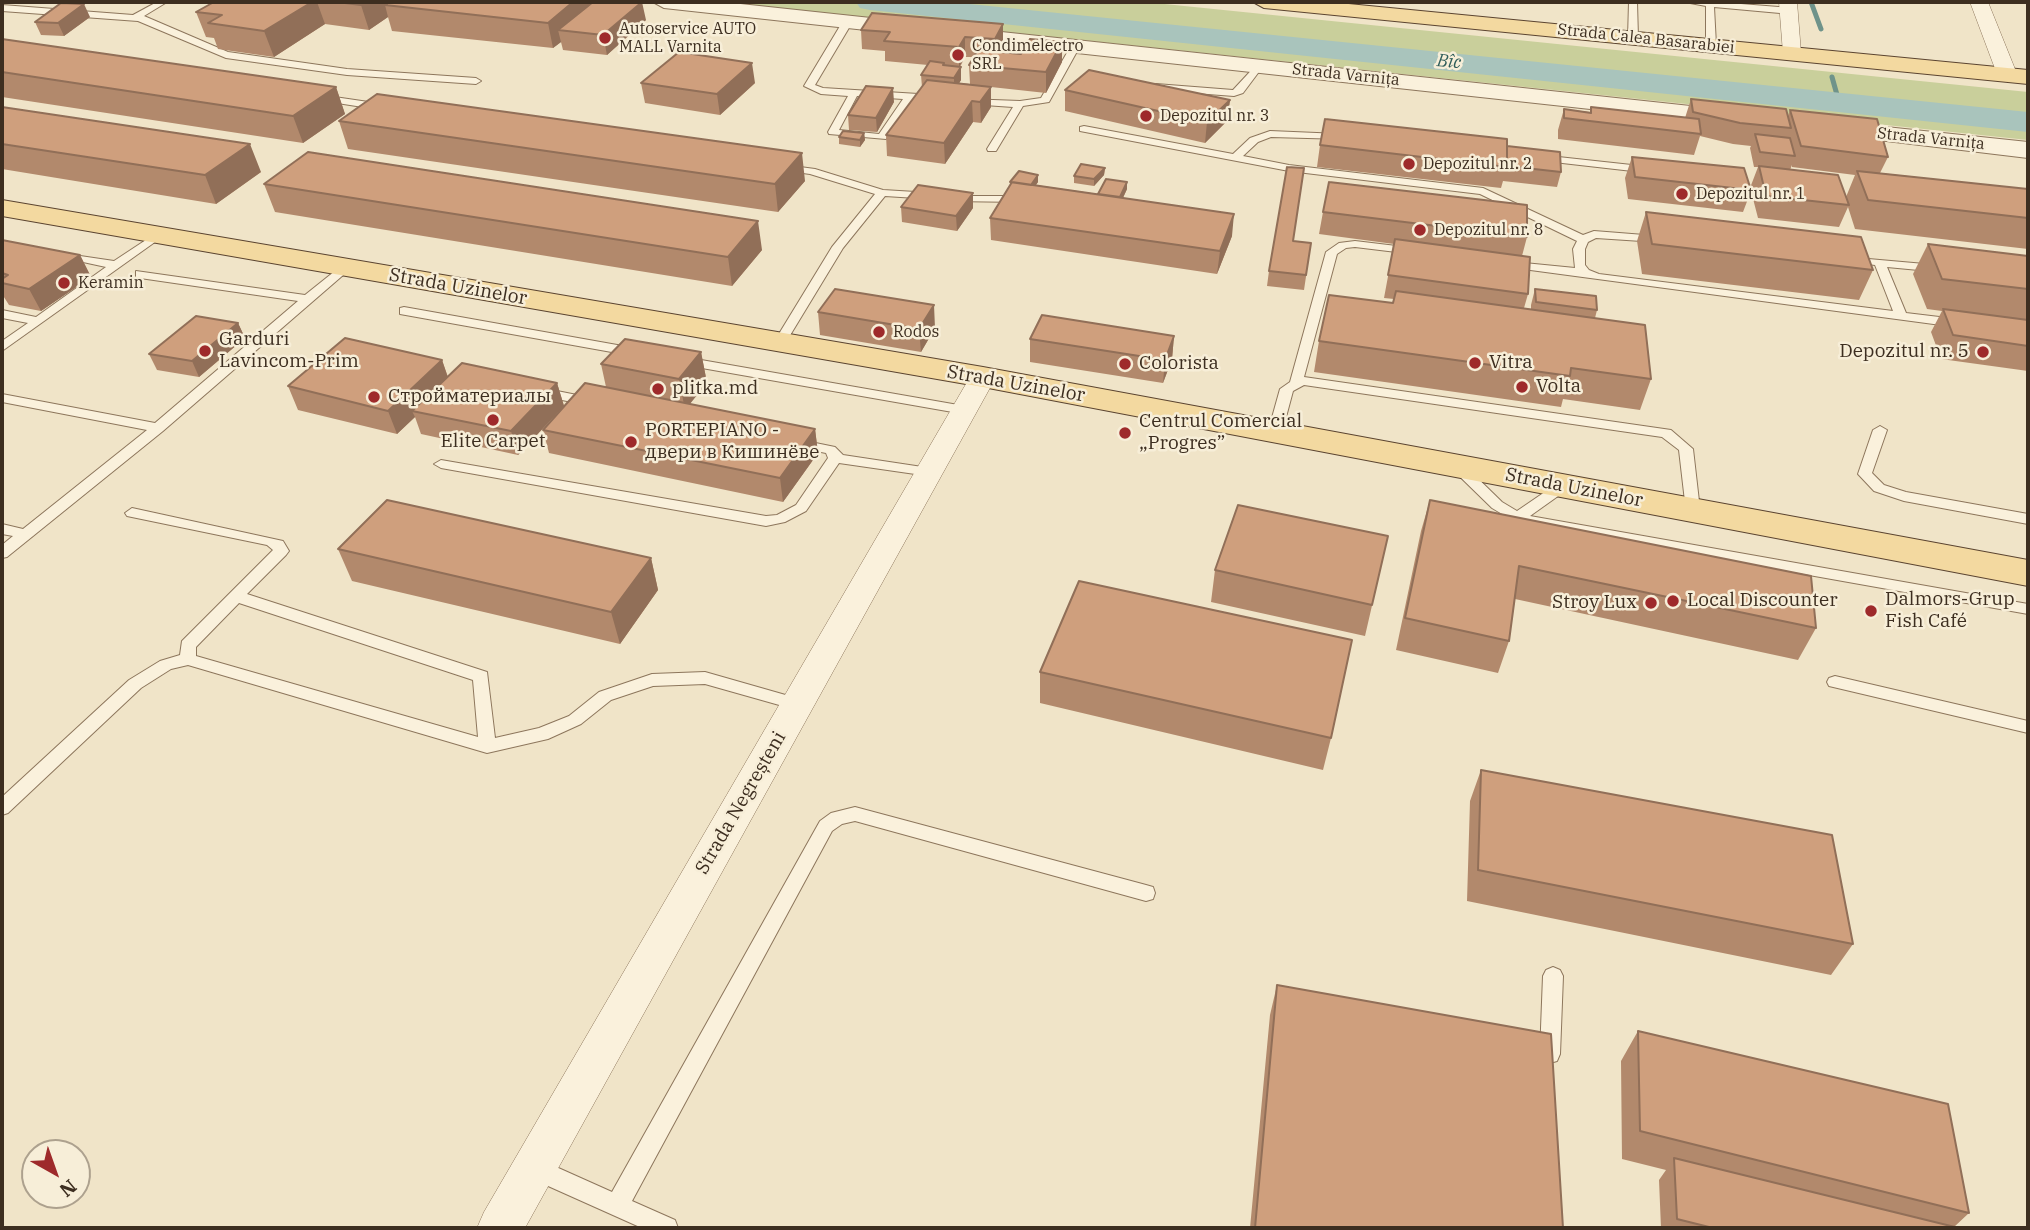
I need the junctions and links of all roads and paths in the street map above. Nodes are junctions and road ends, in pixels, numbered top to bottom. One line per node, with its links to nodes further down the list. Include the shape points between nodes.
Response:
1 (163, 2): 10 (lane)
2 (664, 2): 11 (street, Strada Varnița)
3 (1264, 2): 12 (main road, Strada Calea Basarabiei)
4 (1633, 2): 12 (lane)
5 (1689, 2): 7 (lane)
6 (1979, 2): 17 (street)
7 (1710, 4): 8 (lane); 13 (lane)
8 (1790, 6): 15 (street)
9 (2, 8): 10 (lane)
10 (134, 18): 18 (lane, via 226,55 346,72)
11 (848, 22): 14 (street, Strada Varnița); 20 (lane, via 809,86)
12 (1633, 38): 13 (main road, Strada Calea Basarabiei)
13 (1711, 45): 15 (main road, Strada Calea Basarabiei)
14 (1075, 46): 16 (street, Strada Varnița); 25 (lane, via 1045,100)
15 (1792, 53): 17 (main road, Strada Calea Basarabiei)
16 (1259, 65): 19 (lane, via 1234,93); 27 (street, Strada Varnița, via 1653,115)
17 (2018, 76)
18 (475, 81)
19 (1152, 87)
20 (854, 93): 22 (lane); 22 (lane, via 833,132 882,137)
21 (303, 95): 26 (lane)
22 (909, 96): 23 (lane)
23 (951, 99)
24 (965, 100): 25 (lane)
25 (1020, 104): 31 (lane)
26 (399, 110)
27 (1755, 120)
28 (1810, 126): 32 (street, Strada Varnița)
29 (1084, 129): 33 (lane)
30 (1355, 139): 33 (lane, via 1270,134 1254,140)
31 (992, 149)
32 (2028, 150)
33 (1236, 157): 41 (lane, via 1289,168 1483,191)
34 (1530, 157): 36 (lane)
35 (770, 165): 37 (lane)
36 (1664, 171)
37 (882, 193): 38 (lane, via 968,201); 59 (lane, via 838,247)
38 (1034, 200)
39 (2, 208): 40 (main road, Strada Uzinelor)
40 (158, 235): 48 (lane); 49 (main road, Strada Uzinelor)
41 (1583, 240): 42 (lane, via 1601,232); 51 (lane, via 1577,258)
42 (1667, 240)
43 (53, 253): 48 (lane)
44 (1423, 253): 64 (lane, via 1355,244 1332,252)
45 (1840, 258): 47 (lane)
46 (1490, 261): 51 (lane)
47 (1880, 263): 50 (lane); 56 (lane)
48 (116, 265): 57 (lane)
49 (345, 267): 53 (lane); 59 (main road, Strada Uzinelor)
50 (1947, 270)
51 (1585, 273): 56 (lane)
52 (140, 274): 53 (lane)
53 (307, 299): 69 (lane)
54 (404, 311): 61 (lane)
55 (2, 314): 57 (lane)
56 (1900, 316): 58 (lane)
57 (37, 321): 60 (lane)
58 (1964, 324)
59 (780, 342): 63 (main road, Strada Uzinelor)
60 (2, 347)
61 (643, 353)
62 (670, 358): 68 (lane)
63 (983, 377): 68 (street, Strada Negreșteni); 71 (main road, Strada Uzinelor)
64 (1296, 382): 71 (lane, via 1287,389); 78 (lane, via 1666,433 1686,449)
65 (524, 388): 67 (lane)
66 (2, 398): 69 (lane)
67 (606, 404)
68 (964, 410): 76 (street, Strada Negreșteni)
69 (158, 428): 83 (lane)
70 (1880, 430): 81 (lane, via 1865,474 1879,488)
71 (1275, 432): 75 (main road, Strada Uzinelor)
72 (781, 440): 73 (lane, via 830,450)
73 (835, 458): 74 (lane, via 801,508 766,522); 76 (lane)
74 (441, 464)
75 (1457, 466): 77 (main road, Strada Uzinelor); 80 (lane)
76 (929, 472): 90 (street, Strada Negreșteni)
77 (1563, 486): 78 (main road, Strada Uzinelor); 80 (lane)
78 (1693, 510): 85 (main road, Strada Uzinelor)
79 (132, 513): 86 (lane, via 278,544 281,551)
80 (1517, 518): 87 (lane)
81 (2028, 519)
82 (2, 529): 83 (lane)
83 (25, 534): 84 (lane)
84 (2, 553)
85 (2028, 573)
86 (238, 597): 88 (lane, via 188,645); 92 (lane, via 481,676)
87 (2028, 609)
88 (188, 659): 92 (lane); 93 (lane, via 166,665 135,684)
89 (1835, 682): 91 (lane)
90 (797, 704): 92 (lane, via 705,678 652,680 605,696 575,720 542,734); 97 (street, Strada Negreșteni)
91 (2028, 727)
92 (487, 746)
93 (2, 808)
94 (1146, 893): 98 (lane, via 855,814 837,818 826,826)
95 (1553, 976): 96 (lane)
96 (1549, 1069)
97 (534, 1168): 98 (lane); 99 (street, Strada Negreșteni)
98 (617, 1206): 100 (lane)
99 (499, 1228)
100 (667, 1228)

